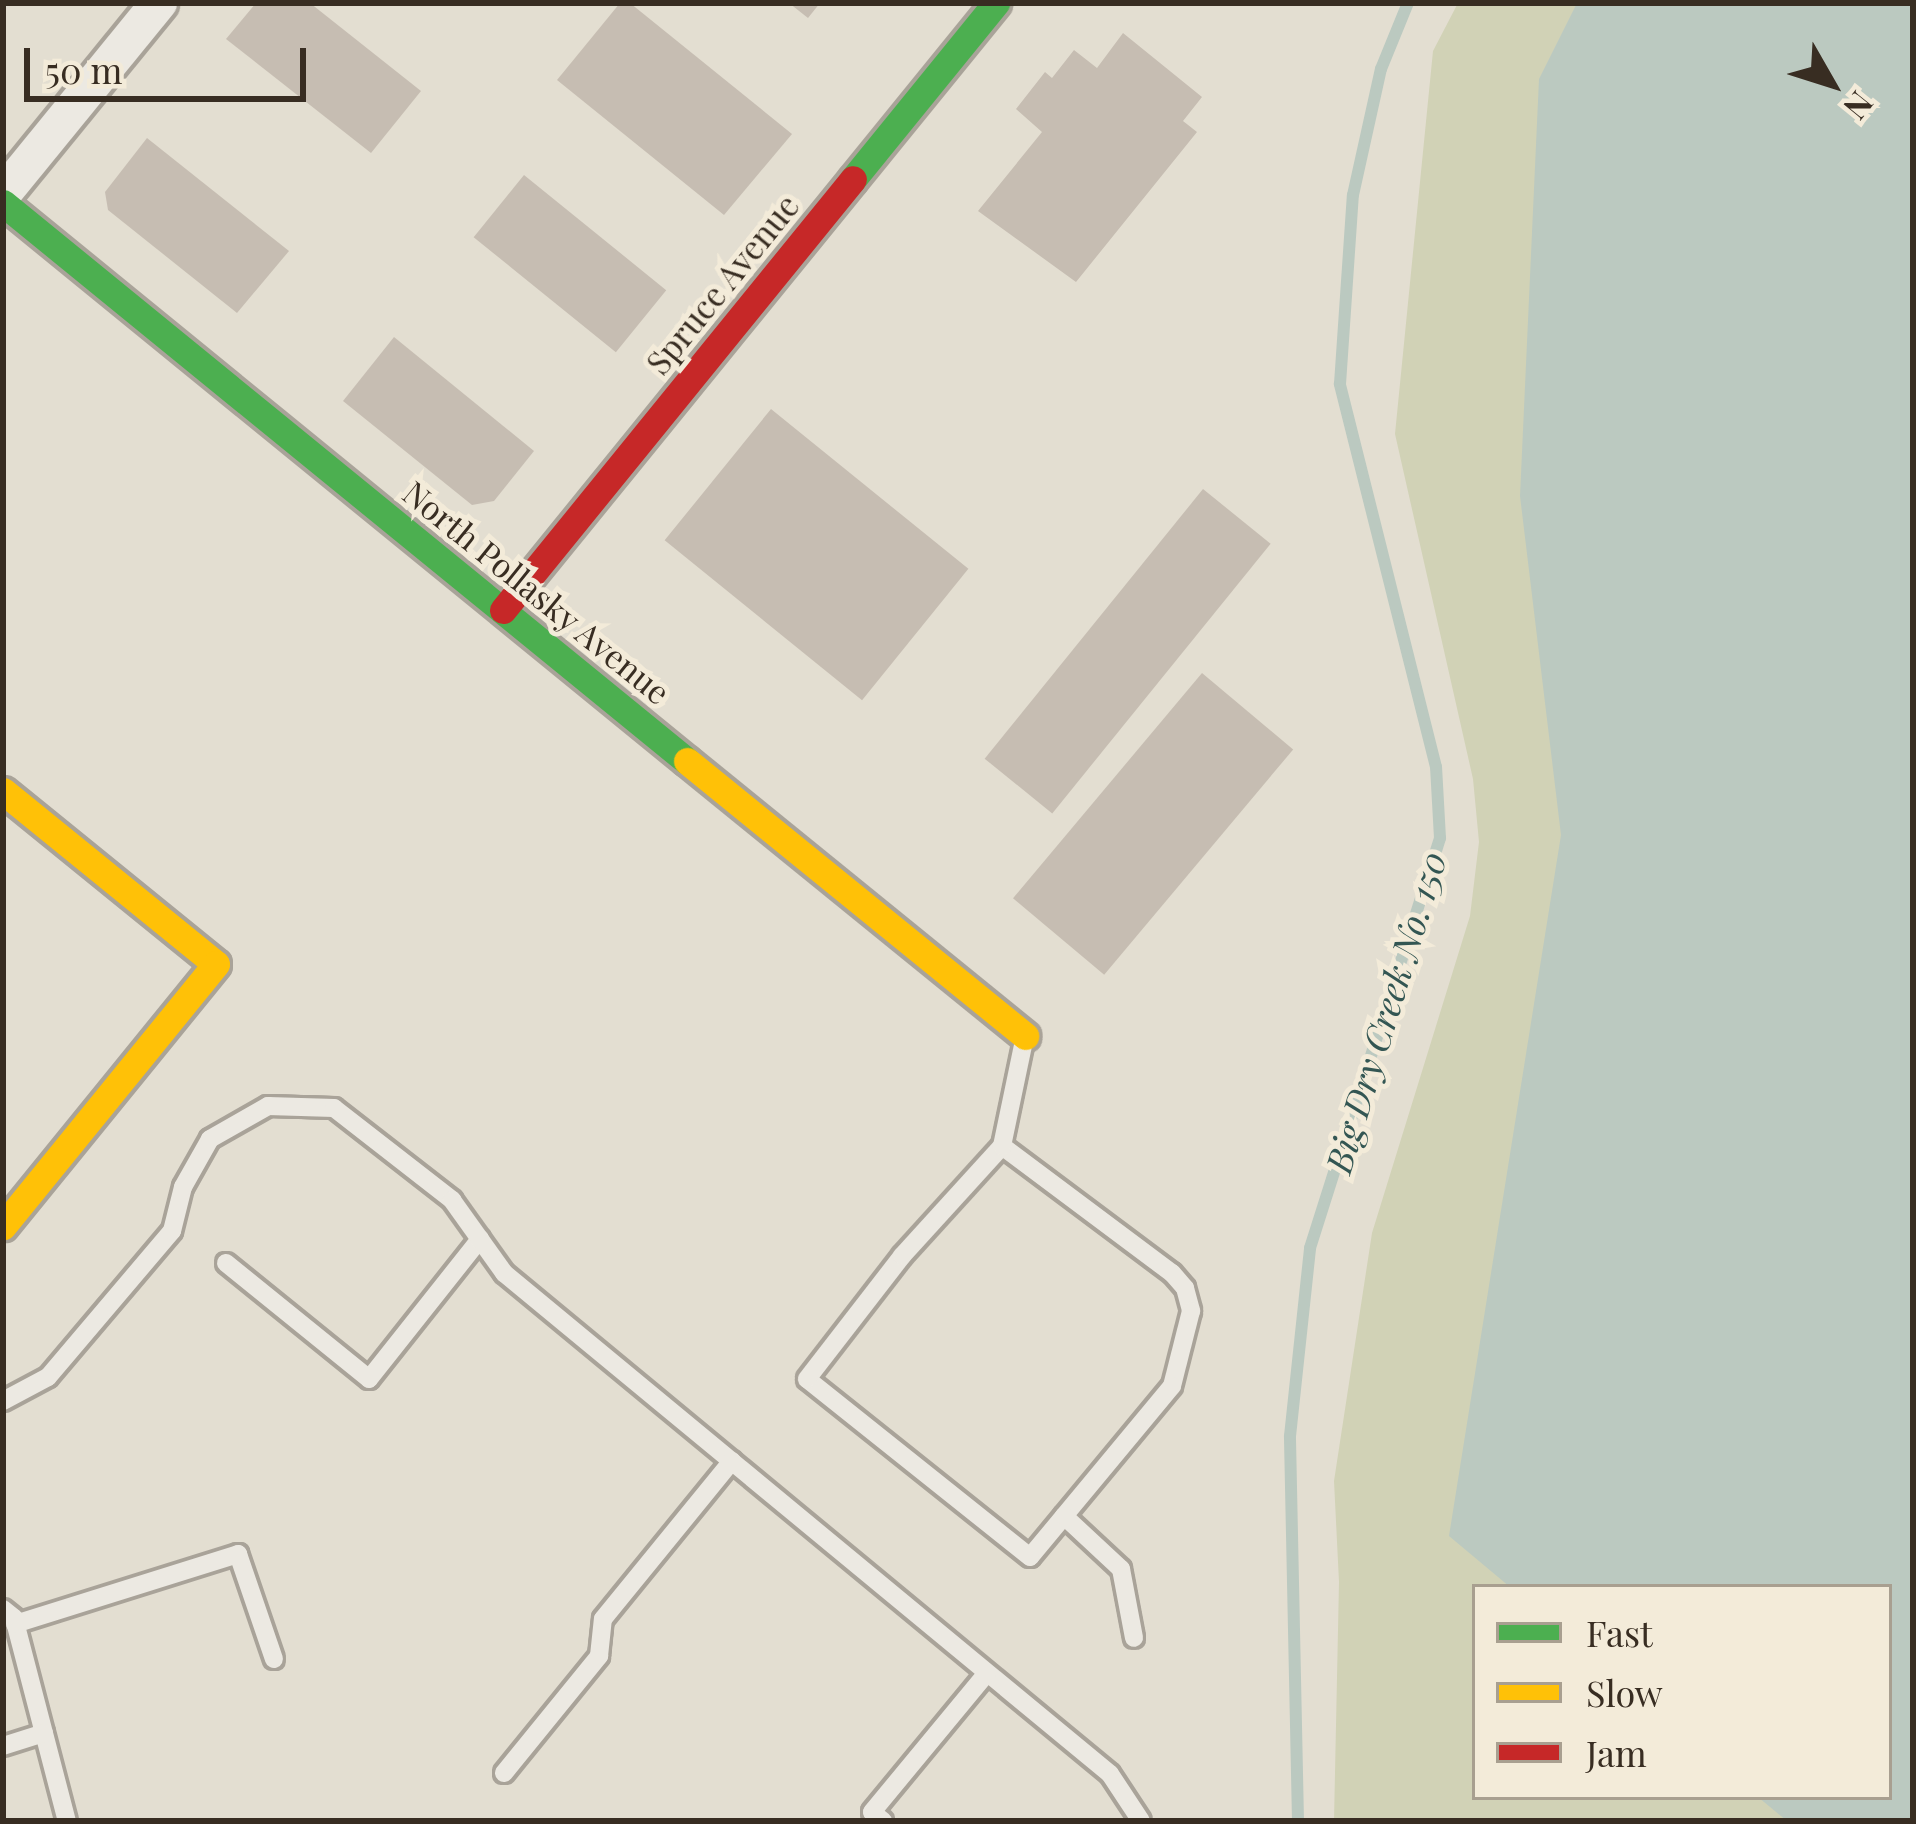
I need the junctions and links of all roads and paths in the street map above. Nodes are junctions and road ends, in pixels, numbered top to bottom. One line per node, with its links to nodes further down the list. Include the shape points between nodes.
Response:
1 (159, 3): 3 (street)
2 (996, 3): 4 (street, Spruce Avenue)
3 (3, 198): 4 (street, North Pollasky Avenue)
4 (503, 610): 6 (street, North Pollasky Avenue)
5 (3, 791): 8 (street, via 216,964)
6 (1025, 1036): 7 (lane)
7 (1002, 1145): 13 (lane, via 1172,1274 1191,1311 1172,1386); 13 (lane, via 902,1256 808,1379 1030,1557)
8 (3, 1226)
9 (480, 1239): 10 (lane, via 369,1379); 11 (lane, via 452,1200 334,1108 268,1106 211,1139 183,1187 172,1231 48,1377); 12 (lane, via 504,1273)
10 (226, 1263)
11 (3, 1401)
12 (731, 1461): 17 (lane); 20 (lane, via 603,1619 598,1656)
13 (1064, 1516): 15 (lane, via 1121,1570)
14 (9, 1616): 16 (lane, via 238,1554); 18 (lane)
15 (1134, 1638)
16 (274, 1659)
17 (987, 1673): 22 (lane, via 872,1813); 23 (lane, via 1110,1774)
18 (44, 1733): 19 (lane); 21 (lane)
19 (3, 1746)
20 (504, 1773)
21 (68, 1821)
22 (883, 1821)
23 (1141, 1821)

